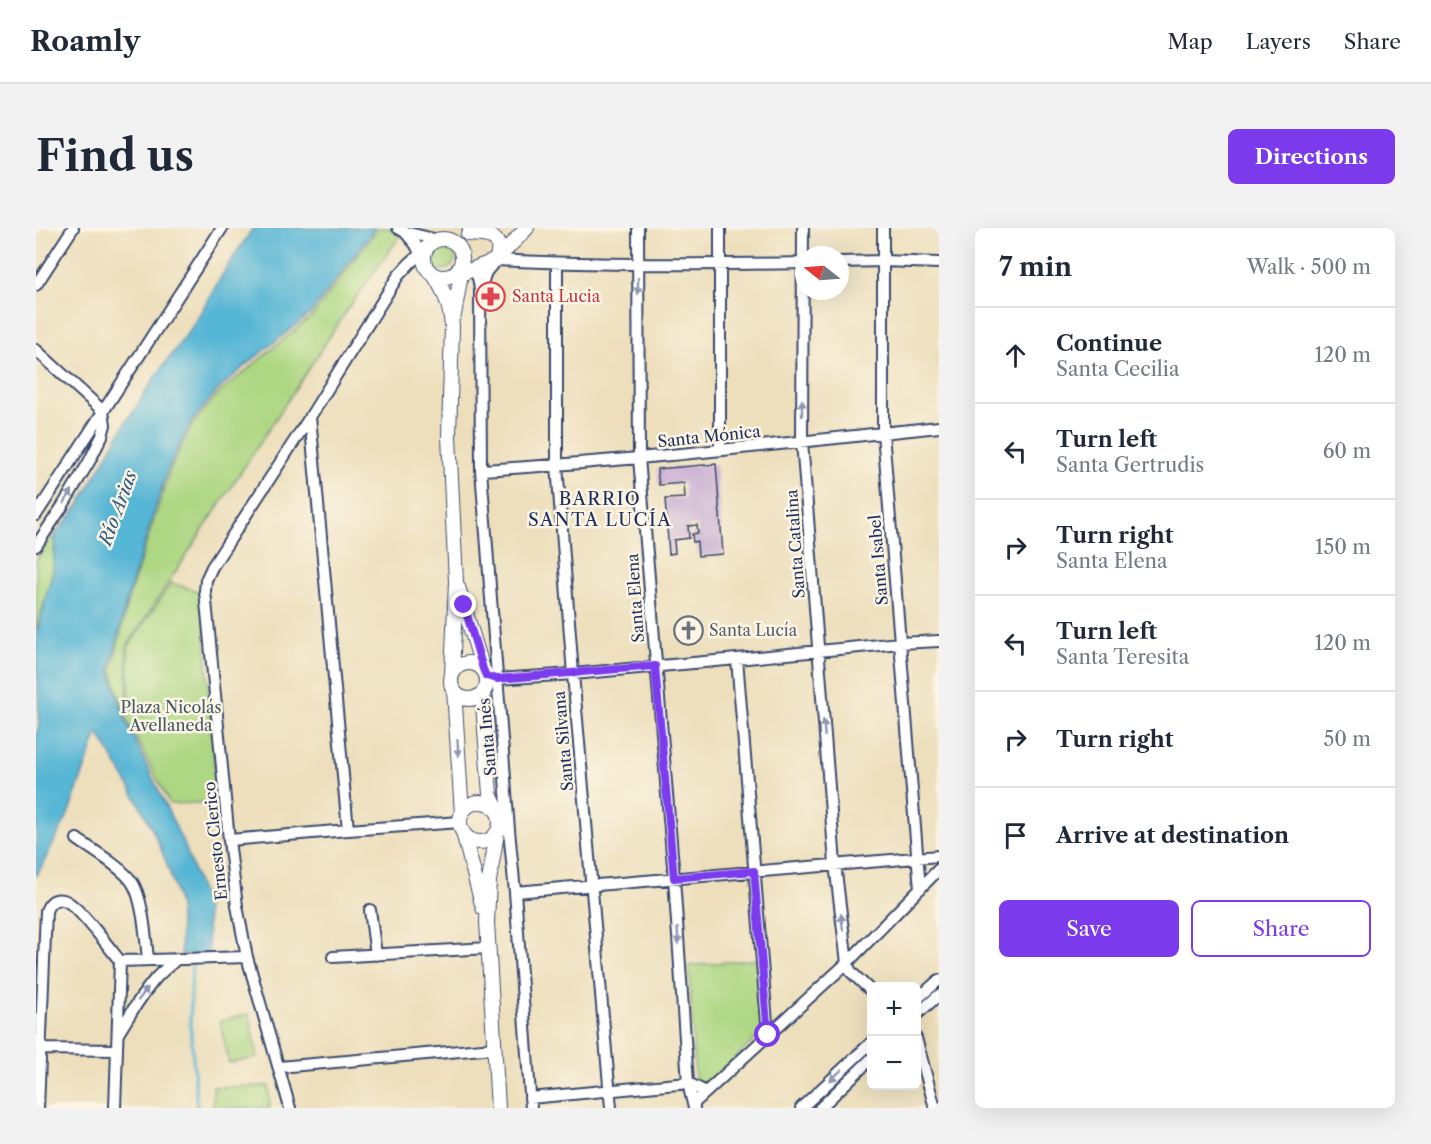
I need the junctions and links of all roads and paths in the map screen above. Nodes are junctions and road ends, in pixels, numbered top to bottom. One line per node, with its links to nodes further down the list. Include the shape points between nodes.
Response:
1 (73, 228): 25 (street)
2 (222, 228): 30 (street)
3 (482, 228): 11 (main road)
4 (498, 228): 12 (main road, via 504,238)
5 (527, 228): 12 (main road)
6 (638, 228): 21 (street, Santa Elena)
7 (720, 228): 22 (street)
8 (803, 228): 13 (street, Santa Catalina)
9 (883, 228): 16 (street, Santa Isabel)
10 (401, 230): 14 (street); 14 (street, via 416,245)
11 (468, 234): 14 (main road); 15 (main road, via 492,237 498,242)
12 (516, 240): 15 (main road)
13 (804, 246)
14 (431, 249): 23 (main road, via 455,243 462,257); 24 (main road, via 429,271); 31 (street, via 398,276)
15 (496, 260): 18 (street); 23 (main road); 26 (street, Santa Inés, via 486,272)
16 (883, 261): 17 (street); 20 (street); 33 (street, Santa Isabel)
17 (849, 262)
18 (557, 263): 21 (street); 37 (street, Santa Silvana)
19 (795, 263): 22 (street)
20 (939, 263)
21 (638, 264): 22 (street); 36 (street, Santa Elena, one-way to 36)
22 (720, 264): 35 (street)
23 (461, 271): 24 (main road, via 443,277); 26 (street, Santa Inés, via 478,276); 28 (main road)
24 (434, 275): 28 (main road, via 451,310)
25 (36, 285)
26 (480, 291): 38 (street, Santa Inés)
27 (804, 300): 34 (street, Santa Catalina, one-way to 27)
28 (452, 326): 41 (main road, via 449,438)
29 (36, 350): 30 (street)
30 (104, 411): 39 (street); 40 (street, one-way to 30, via 89,462 102,436)
31 (310, 417): 53 (street); 55 (street, Ernesto Clerico, via 206,580)
32 (939, 427): 33 (street, Santa Mónica)
33 (883, 433): 34 (street, Santa Mónica); 43 (street, Santa Isabel)
34 (802, 441): 35 (street, Santa Mónica); 44 (street, Santa Catalina)
35 (720, 450): 36 (street, Santa Mónica)
36 (639, 458): 37 (street, Santa Mónica); 46 (street, Santa Elena)
37 (558, 465): 38 (street, Santa Mónica); 47 (street, Santa Silvana)
38 (482, 470): 49 (street, Santa Inés)
39 (36, 515)
40 (36, 544)
41 (456, 582): 48 (main road); 49 (main road)
42 (939, 641): 43 (street)
43 (900, 643): 44 (street); 57 (street, Santa Isabel)
44 (818, 651): 45 (street); 58 (street, Santa Catalina, one-way to 44)
45 (736, 659): 46 (street); 60 (street)
46 (655, 666): 47 (street); 61 (street, Santa Elena)
47 (573, 674): 49 (street); 62 (street, Santa Silvana)
48 (452, 675): 49 (main road, via 466,663 478,665); 50 (main road)
49 (487, 681): 50 (main road, via 474,699 457,695); 51 (street, Santa Inés); 51 (main road, via 483,704 490,794)
50 (454, 690): 52 (main road, one-way to 52)
51 (502, 820): 52 (main road, via 489,803 482,802 470,804); 52 (main road, via 493,838 480,842 467,837); 64 (street, Santa Inés); 66 (main road, via 489,881)
52 (462, 822): 53 (street); 66 (main road)
53 (348, 830): 55 (street)
54 (77, 839): 73 (street, via 133,883 144,921)
55 (229, 840): 69 (street, Ernesto Clerico)
56 (939, 856): 57 (street)
57 (917, 858): 58 (street); 63 (street, Santa Isabel)
58 (835, 864): 60 (street); 75 (street, Santa Catalina, one-way to 58)
59 (939, 869): 63 (street)
60 (754, 871): 61 (street); 82 (street)
61 (674, 878): 62 (street); 90 (street, Santa Elena, one-way to 90)
62 (591, 885): 64 (street); 91 (street, Santa Silvana)
63 (920, 889): 75 (street)
64 (515, 892): 93 (street, Santa Inés)
65 (370, 910): 68 (street)
66 (487, 922): 67 (main road)
67 (488, 948): 68 (street); 84 (main road)
68 (376, 955): 70 (street)
69 (247, 957): 71 (street); 89 (street, Ernesto Clerico)
70 (333, 957)
71 (181, 958): 73 (street); 81 (street, one-way to 71, via 157,976)
72 (40, 959): 74 (street, via 49,903 65,900 75,906); 85 (street)
73 (148, 960): 74 (street)
74 (120, 961): 81 (street)
75 (847, 963): 77 (street); 82 (street)
76 (939, 980): 79 (street)
77 (867, 987)
78 (939, 995): 80 (street)
79 (921, 996)
80 (921, 1011)
81 (117, 1035): 86 (street)
82 (768, 1035): 92 (street)
83 (867, 1047): 100 (street, one-way to 100)
84 (494, 1048): 89 (street); 98 (main road)
85 (40, 1049): 86 (street); 95 (street)
86 (117, 1050): 96 (street)
87 (921, 1056): 102 (street)
88 (867, 1063): 101 (street)
89 (279, 1067): 97 (street, Ernesto Clerico)
90 (688, 1083): 91 (street); 92 (street); 94 (street, Santa Elena)
91 (609, 1091): 93 (street); 99 (street, Santa Silvana)
92 (706, 1092): 94 (street)
93 (530, 1103)
94 (694, 1106)
95 (38, 1108)
96 (115, 1108)
97 (290, 1108)
98 (498, 1108)
99 (611, 1108)
100 (801, 1108)
101 (820, 1108)
102 (935, 1108)

